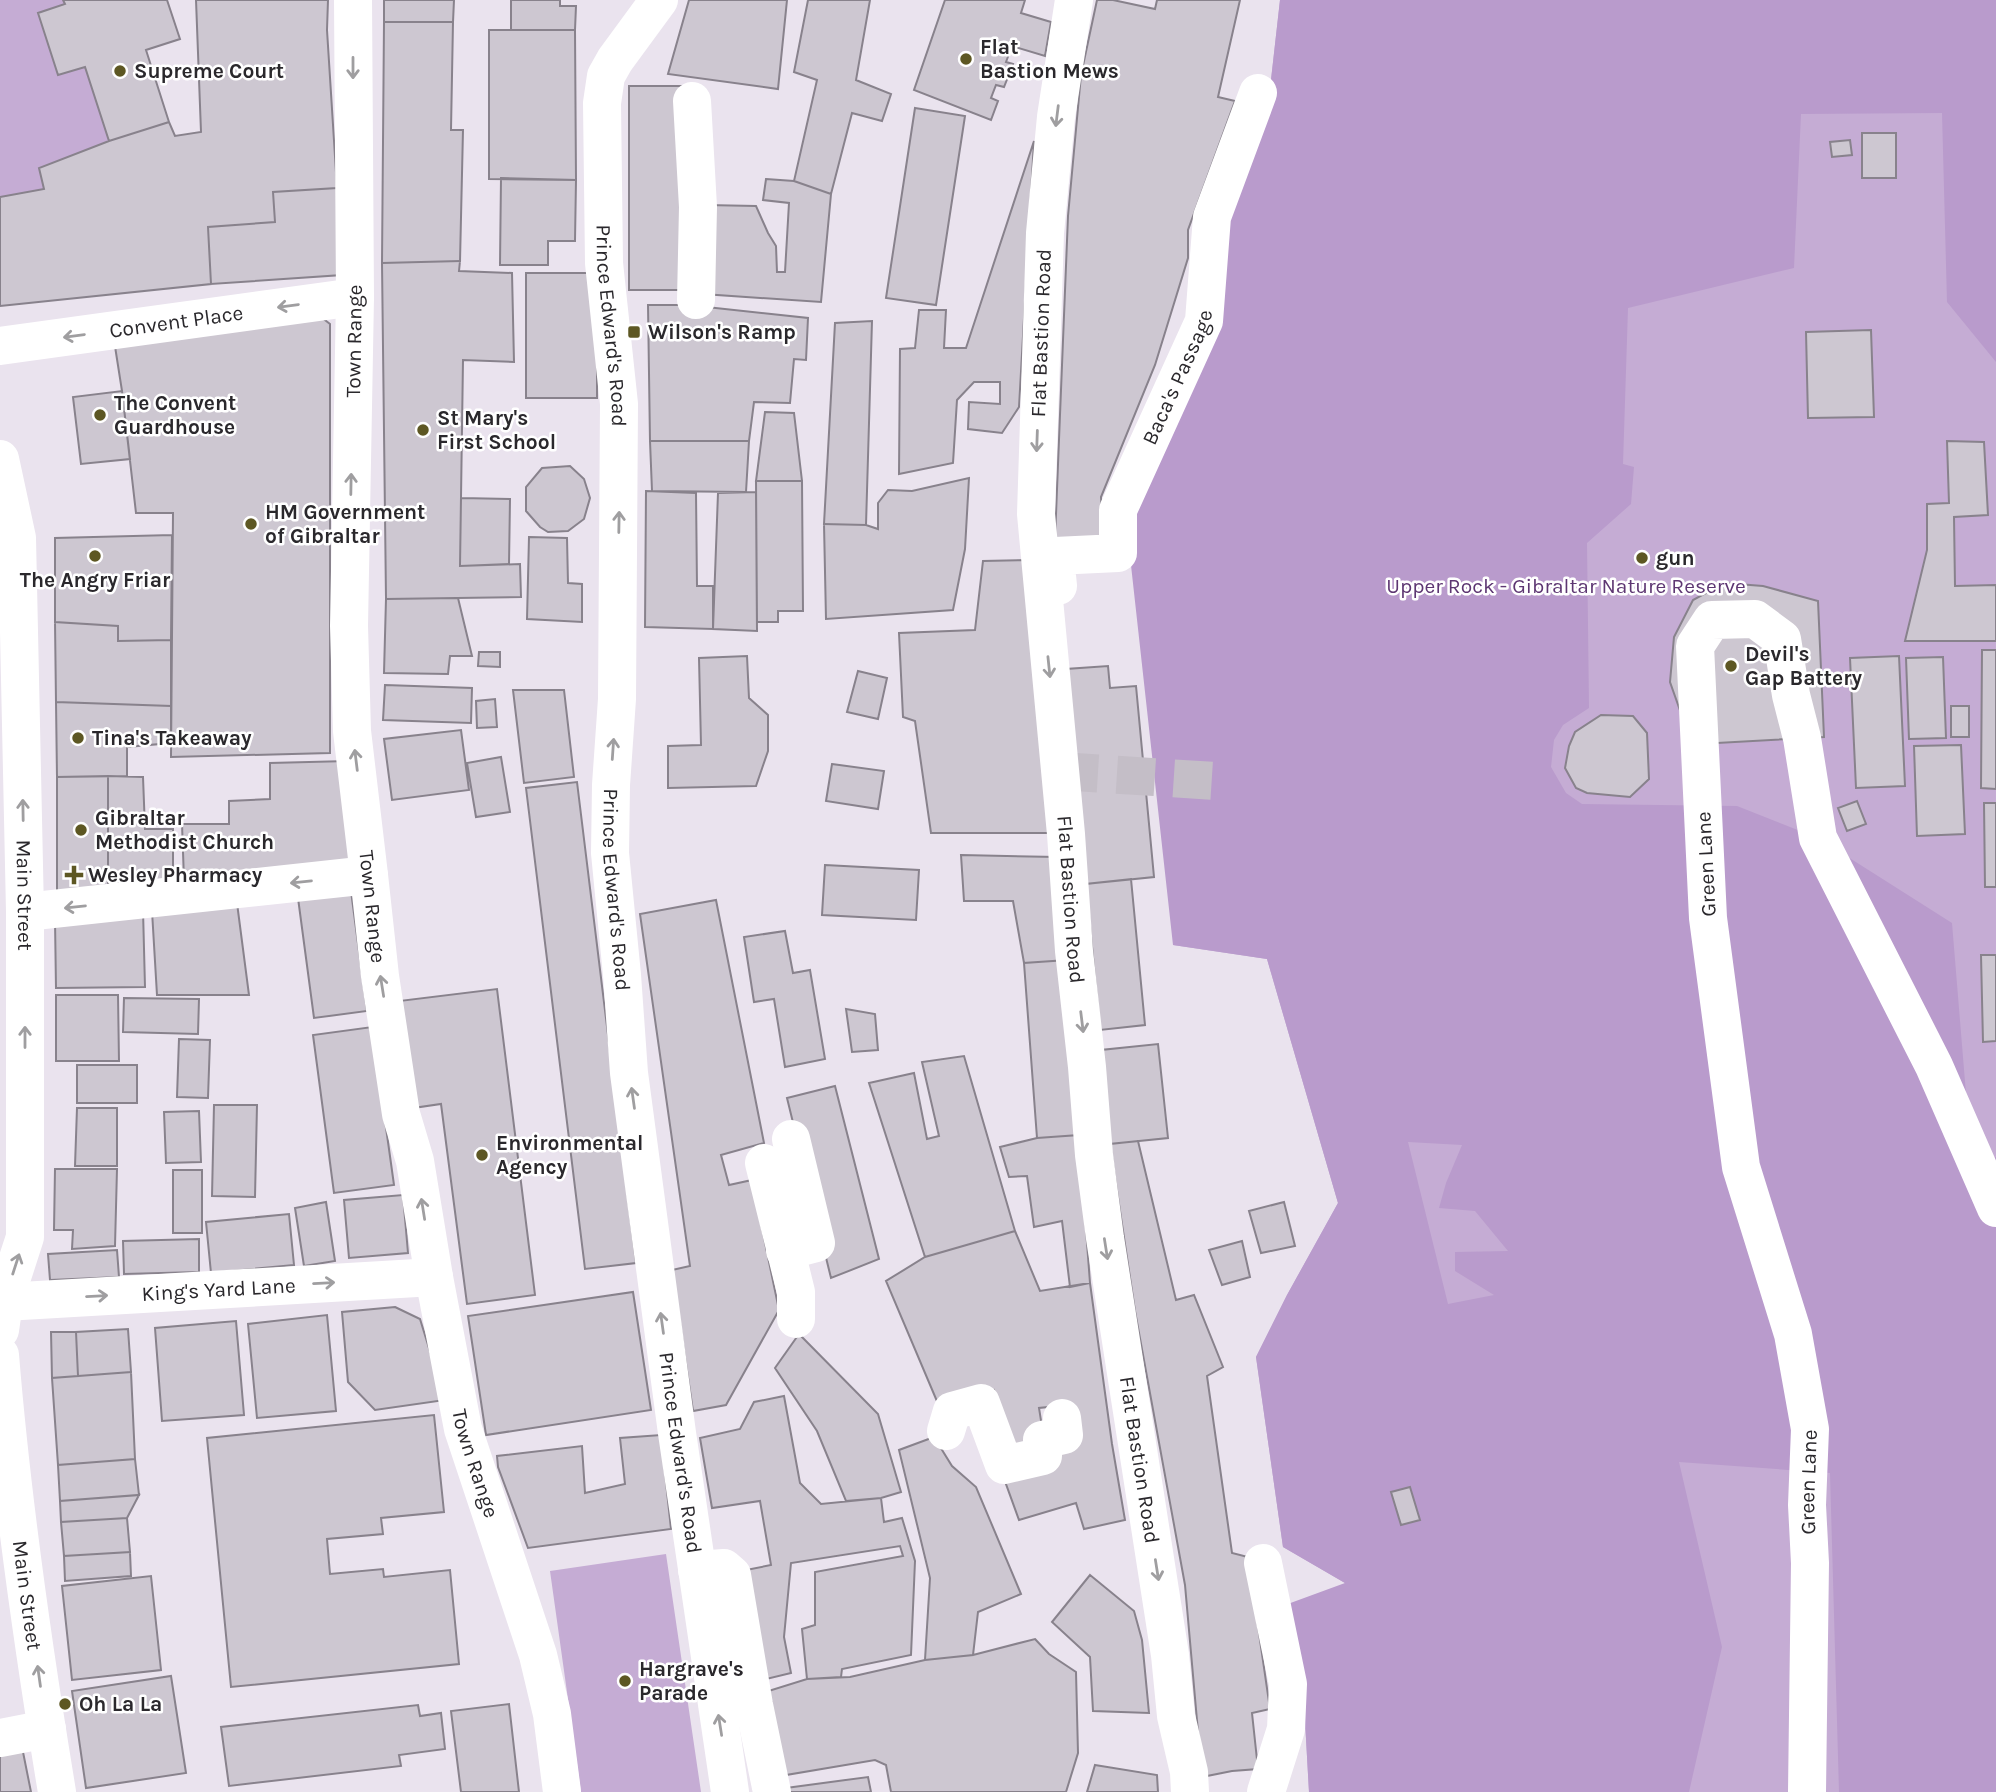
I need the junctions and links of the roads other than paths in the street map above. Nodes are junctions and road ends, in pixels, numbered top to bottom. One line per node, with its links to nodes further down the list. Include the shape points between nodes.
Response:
1 (353, 0): 6 (street, Town Range, one-way to 6)
2 (659, 0): 22 (street, Prince Edward's Road, one-way to 2, via 629,1073 610,853 617,699 619,404 604,262 602,103 606,76)
3 (1074, 0): 10 (street, Flat Bastion Road, one-way to 10, via 1056,117 1044,250 1036,514)
4 (1258, 93): 10 (street, Baca's Passage, via 1212,217 1203,321 1118,510 1118,553 1055,555 1058,586)
5 (692, 101): 7 (street, via 698,207)
6 (355, 297): 8 (street, Convent Place, one-way to 8); 11 (street, Town Range, one-way to 6, via 350,682)
7 (696, 300)
8 (0, 346)
9 (0, 459): 12 (street, Main Street, one-way to 9, via 17,538)
10 (1042, 586): 29 (street, Flat Bastion Road, one-way to 29, via 1094,1155 1170,1656 1175,1716)
11 (369, 875): 12 (street, one-way to 12); 15 (street, Town Range, one-way to 11, via 415,1161 401,1114)
12 (25, 912): 16 (street, Main Street, one-way to 12, via 25,1237)
13 (778, 1151): 17 (street, via 785,1251 796,1292)
14 (1996, 1208): 31 (street, Green Lane, via 1934,1066 1818,838 1783,639 1755,619 1712,620 1695,646 1708,918 1741,1167 1793,1334 1810,1429)
15 (434, 1277): 16 (street, King's Yard Lane, one-way to 15); 26 (street, Town Range, via 463,1429 538,1656 552,1714)
16 (2, 1315)
17 (796, 1319)
18 (0, 1355): 23 (street, Main Street, one-way to 18)
19 (1062, 1418): 20 (street, via 1064,1435 1042,1440 1043,1456 1004,1465 981,1403 952,1411)
20 (946, 1431)
21 (1262, 1563): 30 (street, via 1288,1684 1286,1729)
22 (697, 1570): 27 (street, Prince Edward's Road, one-way to 22); 28 (street, via 724,1568 732,1575)
23 (47, 1729): 24 (street); 25 (street, Main Street)
24 (0, 1738)
25 (57, 1792)
26 (562, 1792)
27 (730, 1792)
28 (772, 1792)
29 (1190, 1792)
30 (1266, 1792)
31 (1807, 1792)

